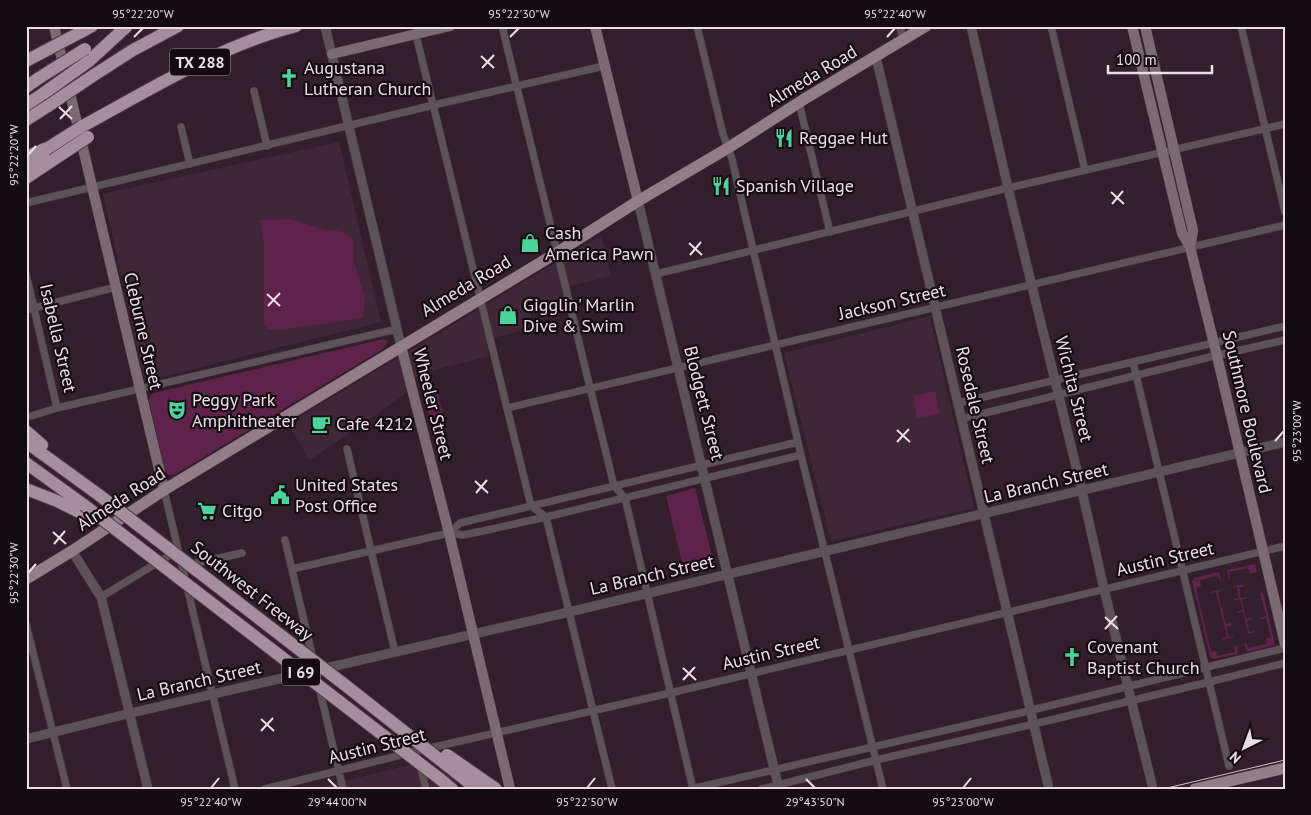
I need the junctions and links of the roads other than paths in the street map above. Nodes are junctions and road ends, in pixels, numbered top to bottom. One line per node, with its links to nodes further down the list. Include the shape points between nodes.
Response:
1 (54, 26): 47 (main road, Cleburne Street)
2 (178, 26): 28 (highway, bridge)
3 (325, 26): 20 (street, Wheeler Street)
4 (450, 26): 18 (main road)
5 (502, 26): 25 (street)
6 (594, 26): 24 (main road, Blodgett Street)
7 (697, 26): 38 (street)
8 (900, 26): 19 (street)
9 (926, 26): 19 (main road, Almeda Road)
10 (971, 26): 48 (street, Wichita Street)
11 (1052, 26): 45 (street)
12 (1132, 26): 40 (main road, Southmore Boulevard)
13 (1145, 26): 39 (main road, Southmore Boulevard)
14 (1241, 26): 36 (street)
15 (127, 27): 21 (highway)
16 (293, 27): 41 (highway, TX 288, bridge, via 206,59 175,75 94,120)
17 (87, 29): 23 (highway, bridge)
18 (416, 34): 20 (main road); 31 (street)
19 (903, 40): 22 (main road, Almeda Road)
20 (332, 54): 35 (street, Wheeler Street)
21 (87, 55): 26 (highway, bridge); 28 (highway, bridge)
22 (876, 57): 29 (main road, Almeda Road); 51 (street, Rosedale Street)
23 (26, 62)
24 (604, 66): 25 (street); 49 (main road, Blodgett Street)
25 (517, 86): 31 (street); 57 (street)
26 (26, 87)
27 (254, 90): 37 (street)
28 (46, 99): 30 (highway); 32 (highway)
29 (799, 103): 38 (main road, Almeda Road); 54 (street)
30 (26, 105)
31 (434, 105): 35 (street); 62 (street)
32 (26, 120)
33 (1285, 124): 36 (street)
34 (181, 126): 43 (street)
35 (349, 126): 37 (street); 67 (street, Wheeler Street)
36 (1265, 129): 39 (street); 52 (street)
37 (267, 146): 43 (street)
38 (728, 148): 49 (main road, Almeda Road); 56 (street)
39 (1174, 150): 40 (street); 55 (main road, Southmore Boulevard, via 1193,231)
40 (1162, 152): 45 (street); 55 (main road, Southmore Boulevard, via 1182,233)
41 (50, 154): 42 (highway); 44 (highway); 46 (highway)
42 (26, 157)
43 (190, 164): 47 (street)
44 (26, 168)
45 (1086, 170): 48 (street)
46 (26, 178)
47 (92, 188): 50 (street); 61 (main road, Cleburne Street)
48 (1008, 188): 51 (street); 60 (street, Wichita Street)
49 (638, 201): 57 (main road, Almeda Road); 59 (street, Blodgett Street)
50 (26, 203)
51 (913, 212): 54 (street); 63 (street, Rosedale Street)
52 (1285, 212)
53 (1285, 225): 55 (street, Jackson Street)
54 (830, 232): 56 (street)
55 (1190, 246): 60 (street, Jackson Street); 69 (main road, Southmore Boulevard)
56 (753, 250): 59 (street); 70 (street)
57 (558, 252): 62 (main road, Almeda Road); 78 (street)
58 (26, 274): 64 (street, Isabella Street)
59 (656, 274): 74 (street, Blodgett Street)
60 (1032, 284): 63 (street, Jackson Street); 76 (street, Wichita Street)
61 (116, 287): 64 (street); 77 (main road, Cleburne Street)
62 (480, 298): 71 (main road, Almeda Road); 82 (street)
63 (935, 307): 70 (street, Jackson Street); 80 (street, Rosedale Street)
64 (34, 308): 65 (street); 81 (street, Isabella Street)
65 (26, 310)
66 (1285, 326): 69 (street)
67 (397, 329): 71 (street, Wheeler Street); 77 (street)
68 (1285, 340): 72 (street)
69 (1214, 343): 72 (main road, Southmore Boulevard); 73 (street)
70 (776, 345): 74 (street, Jackson Street); 87 (street)
71 (401, 346): 98 (main road, Almeda Road); 106 (main road, Wheeler Street)
72 (1217, 356): 75 (street); 90 (main road, Southmore Boulevard)
73 (1133, 362): 75 (street); 76 (street)
74 (678, 368): 78 (street, Jackson Street); 93 (street, Blodgett Street)
75 (1136, 376): 79 (street); 94 (street)
76 (1056, 380): 79 (street, Wichita Street); 80 (street)
77 (140, 389): 81 (street); 98 (main road, Cleburne Street)
78 (590, 389): 82 (street, Jackson Street); 96 (street)
79 (1059, 394): 84 (street); 99 (street, Wichita Street)
80 (958, 403): 84 (street, Rosedale Street)
81 (57, 408): 83 (street)
82 (506, 408): 102 (street)
83 (31, 416)
84 (962, 418): 104 (street, Rosedale Street)
85 (26, 431): 100 (highway)
86 (26, 442): 100 (highway, Southwest Freeway / I 69)
87 (798, 442): 91 (street); 93 (street)
88 (1285, 442): 90 (street, La Branch Street)
89 (347, 449): 110 (street)
90 (1240, 453): 94 (street, La Branch Street); 113 (main road, Southmore Boulevard)
91 (802, 455): 95 (street); 112 (street)
92 (26, 463): 103 (highway, Southwest Freeway / I 69)
93 (702, 465): 95 (street, Blodgett Street); 96 (street)
94 (1160, 473): 99 (street, La Branch Street); 117 (street)
95 (705, 479): 101 (street); 118 (street, Blodgett Street)
96 (614, 486): 101 (street); 102 (street)
97 (26, 489): 103 (highway)
98 (164, 490): 109 (street, Cleburne Street); 111 (main road, Almeda Road)
99 (1082, 491): 104 (street, La Branch Street); 120 (street, Wichita Street)
100 (94, 492): 136 (highway, Southwest Freeway / I 69, bridge)
101 (625, 498): 105 (street); 121 (street)
102 (531, 506): 105 (street); 106 (street, via 460,523)
103 (84, 510): 163 (highway, Southwest Freeway / I 69, bridge, via 118,532)
104 (984, 514): 112 (street, La Branch Street); 124 (street, Rosedale Street)
105 (546, 517): 106 (street, via 463,536); 123 (street)
106 (449, 533): 110 (street); 126 (main road, Wheeler Street)
107 (285, 540): 116 (street)
108 (1285, 546): 113 (street, Austin Street)
109 (178, 550): 115 (street, Cleburne Street); 122 (street)
110 (370, 550): 116 (street); 130 (street)
111 (72, 551): 119 (main road, Almeda Road); 122 (street)
112 (825, 551): 118 (street, La Branch Street); 129 (street)
113 (1262, 552): 117 (street, Austin Street); 127 (main road, Southmore Boulevard)
114 (242, 553): 115 (street)
115 (183, 566): 139 (street, Cleburne Street)
116 (292, 569): 133 (street)
117 (1182, 571): 120 (street, Austin Street); 132 (street)
118 (728, 574): 121 (street, La Branch Street); 134 (street, Blodgett Street)
119 (26, 579)
120 (1104, 589): 124 (street, Austin Street); 137 (street, Wichita Street)
121 (646, 593): 123 (street, La Branch Street); 138 (street)
122 (100, 597): 143 (street)
123 (569, 612): 126 (street, La Branch Street); 141 (street)
124 (1008, 613): 129 (street, Austin Street); 142 (street, Rosedale Street)
125 (26, 624): 146 (street)
126 (472, 634): 130 (street, La Branch Street); 145 (main road, Wheeler Street)
127 (1285, 644)
128 (1285, 648): 132 (street)
129 (849, 650): 134 (street, Austin Street); 148 (street)
130 (396, 652): 133 (street, La Branch Street)
131 (1285, 662): 135 (street)
132 (1205, 667): 135 (street); 137 (street)
133 (316, 670): 139 (street, La Branch Street); 154 (street)
134 (751, 673): 138 (street, Austin Street); 153 (street, Blodgett Street)
135 (1209, 682): 140 (street); 151 (street)
136 (346, 685): 164 (highway, Southwest Freeway / I 69, bridge); 165 (highway, bridge)
137 (1127, 686): 140 (street, Wichita Street); 142 (street)
138 (670, 693): 141 (street, Austin Street); 168 (street)
139 (213, 694): 143 (street, La Branch Street); 159 (street, Cleburne Street)
140 (1131, 701): 144 (street); 172 (street, Wichita Street)
141 (593, 710): 145 (street, Austin Street); 167 (street)
142 (1031, 710): 144 (street, Rosedale Street); 148 (street)
143 (130, 713): 146 (street, La Branch Street); 158 (street)
144 (1034, 724): 150 (street); 171 (street, Rosedale Street)
145 (496, 732): 149 (street, Austin Street); 166 (main road, Wheeler Street)
146 (53, 733): 147 (street, La Branch Street); 157 (street)
147 (26, 739)
148 (873, 747): 150 (street); 153 (street)
149 (417, 751): 154 (street, Austin Street); 162 (street)
150 (876, 760): 156 (street); 170 (street)
151 (1229, 766)
152 (1285, 768): 155 (main road)
153 (774, 769): 156 (street, Blodgett Street); 168 (street)
154 (339, 771): 160 (street, Austin Street); 161 (street)
155 (1233, 784): 173 (main road)
156 (778, 786): 169 (street)
157 (67, 789)
158 (148, 789)
159 (235, 789)
160 (265, 789)
161 (343, 789)
162 (426, 789)
163 (451, 789)
164 (478, 789)
165 (496, 789)
166 (510, 789)
167 (612, 789)
168 (692, 789)
169 (762, 789)
170 (883, 789)
171 (1049, 789)
172 (1153, 789)
173 (1195, 789)

